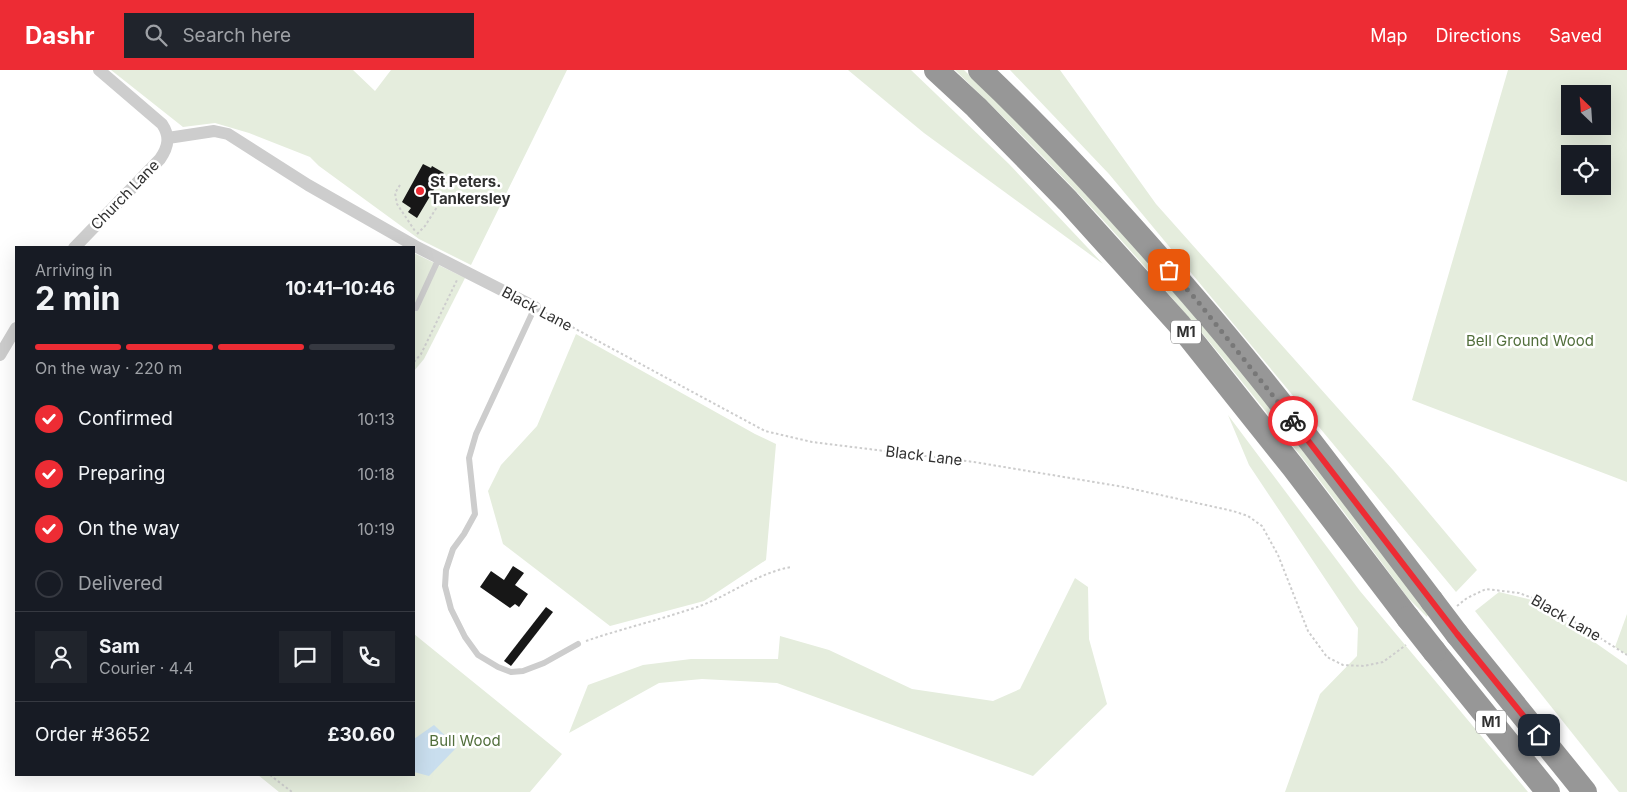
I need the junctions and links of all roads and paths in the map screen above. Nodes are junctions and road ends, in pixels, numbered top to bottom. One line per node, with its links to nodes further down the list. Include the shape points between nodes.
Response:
1 (99, 70): 4 (street, via 162,124)
2 (936, 70): 23 (highway, M1, bridge, via 1068,201 1179,324)
3 (980, 70): 17 (highway, M1, via 1080,171 1195,298)
4 (168, 138): 7 (street, Black Lane, via 214,131 228,134 308,185); 8 (street, Church Lane, via 168,146 160,158)
5 (400, 185): 7 (path, via 396,193 397,204)
6 (437, 207): 7 (path)
7 (414, 239): 9 (street, Black Lane)
8 (76, 246)
9 (439, 258): 10 (street, Black Lane); 12 (lane)
10 (463, 270): 11 (street, Black Lane); 15 (path)
11 (535, 307): 18 (path, Black Lane, via 765,431 812,442 974,462 1124,487 1248,516 1262,526 1278,555 1308,631 1327,657 1343,665 1364,666 1383,662); 19 (lane, via 476,434 469,458 475,514 453,549 445,586 451,609 465,637 478,655 498,667 511,672 523,671)
12 (416, 308)
13 (15, 330): 14 (street)
14 (0, 355)
15 (415, 361)
16 (792, 567): 19 (path, via 767,572 702,605)
17 (1442, 605): 20 (path, Black Lane, via 1486,589 1519,592 1543,602); 24 (highway, M1, bridge, via 1457,634)
18 (1410, 642)
19 (578, 644)
20 (1627, 655)
21 (271, 776): 22 (path)
22 (292, 792)
23 (1548, 792)
24 (1585, 792)

